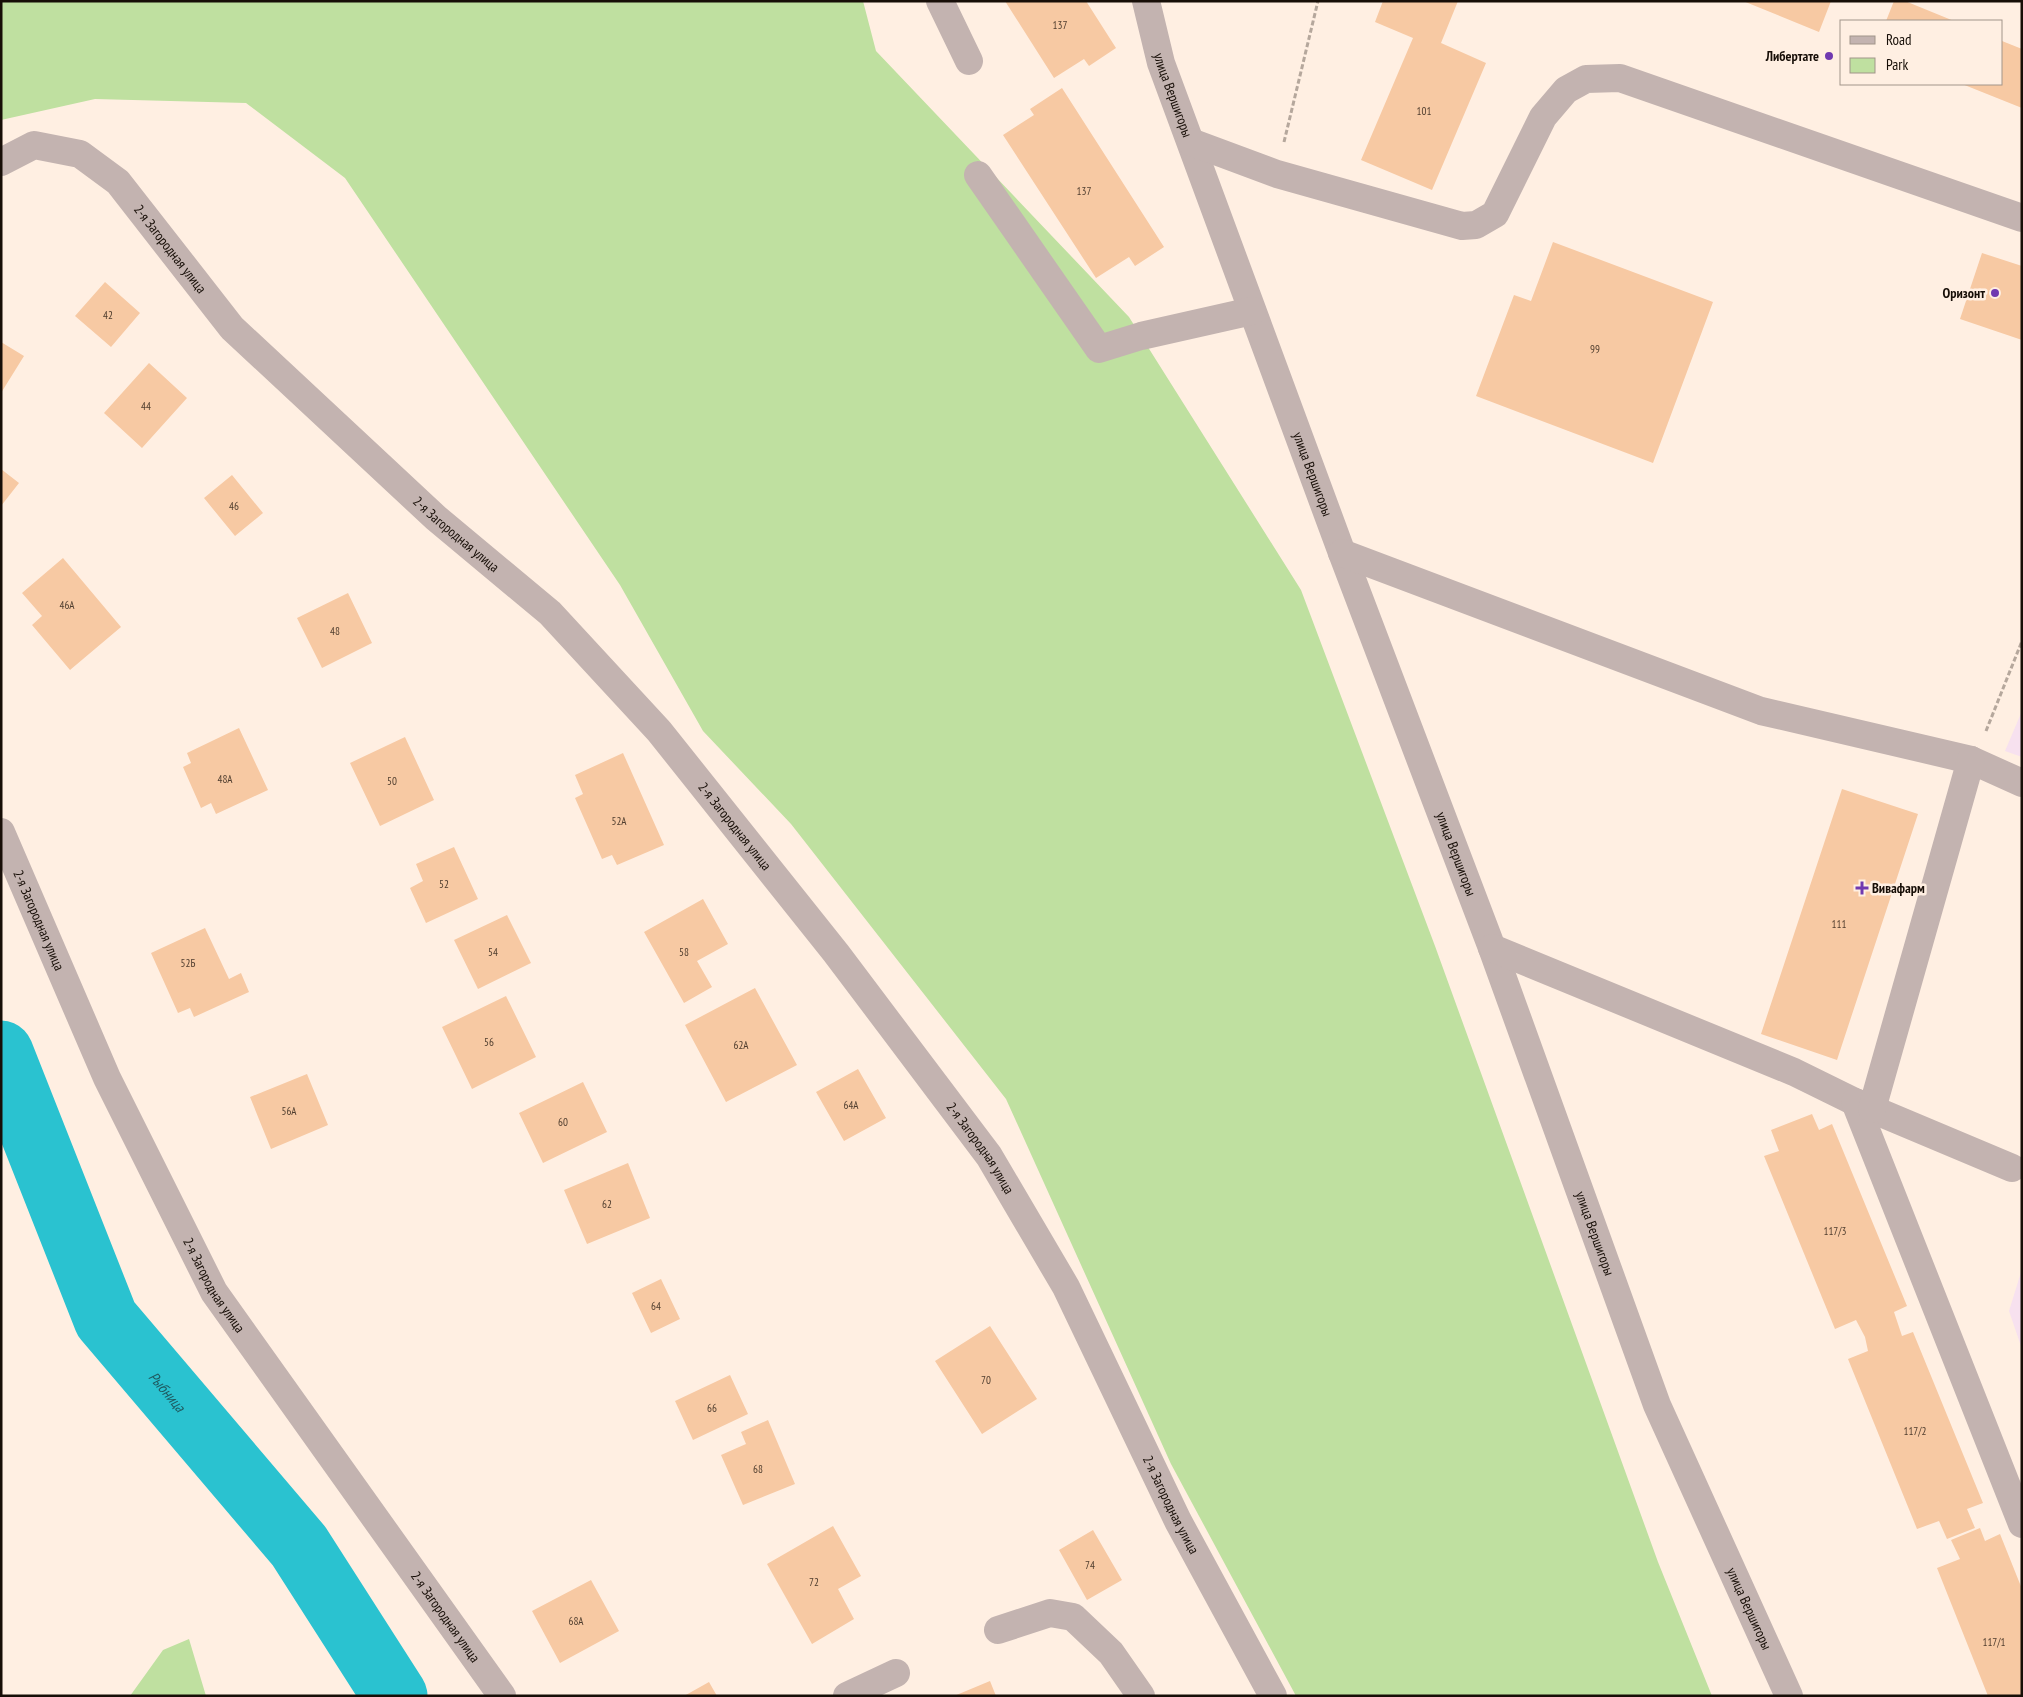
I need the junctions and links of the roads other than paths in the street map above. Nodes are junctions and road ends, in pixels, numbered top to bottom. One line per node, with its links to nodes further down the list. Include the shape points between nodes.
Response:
1 (940, 1): 3 (street)
2 (1146, 1): 4 (street, улица Вершигоры, via 1161,63)
3 (969, 61)
4 (1191, 142): 7 (street, via 1277,174 1462,226 1476,225 1495,214 1543,117 1566,90 1586,79 1620,78); 8 (street, улица Вершигоры)
5 (1, 162): 22 (street, 2-я Загородная улица, via 34,145 80,154 118,182 232,328 436,518 550,613 659,731 836,953 989,1156 1066,1287 1178,1521)
6 (978, 175): 8 (street, via 1099,349)
7 (2022, 218)
8 (1252, 311): 9 (street, улица Вершигоры)
9 (1342, 553): 10 (street, via 1761,711); 13 (street, улица Вершигоры)
10 (1971, 760): 11 (street); 14 (street)
11 (2022, 783)
12 (1, 832): 19 (street, 2-я Загородная улица, via 107,1078 214,1292)
13 (1492, 948): 14 (street, via 1794,1072); 23 (street, улица Вершигоры, via 1656,1405)
14 (1863, 1105): 15 (street); 16 (street)
15 (2012, 1168)
16 (2022, 1524)
17 (998, 1630): 21 (street, via 1050,1613 1072,1618 1111,1653)
18 (896, 1673): 20 (street)
19 (502, 1696)
20 (846, 1696)
21 (1141, 1696)
22 (1273, 1696)
23 (1789, 1696)

